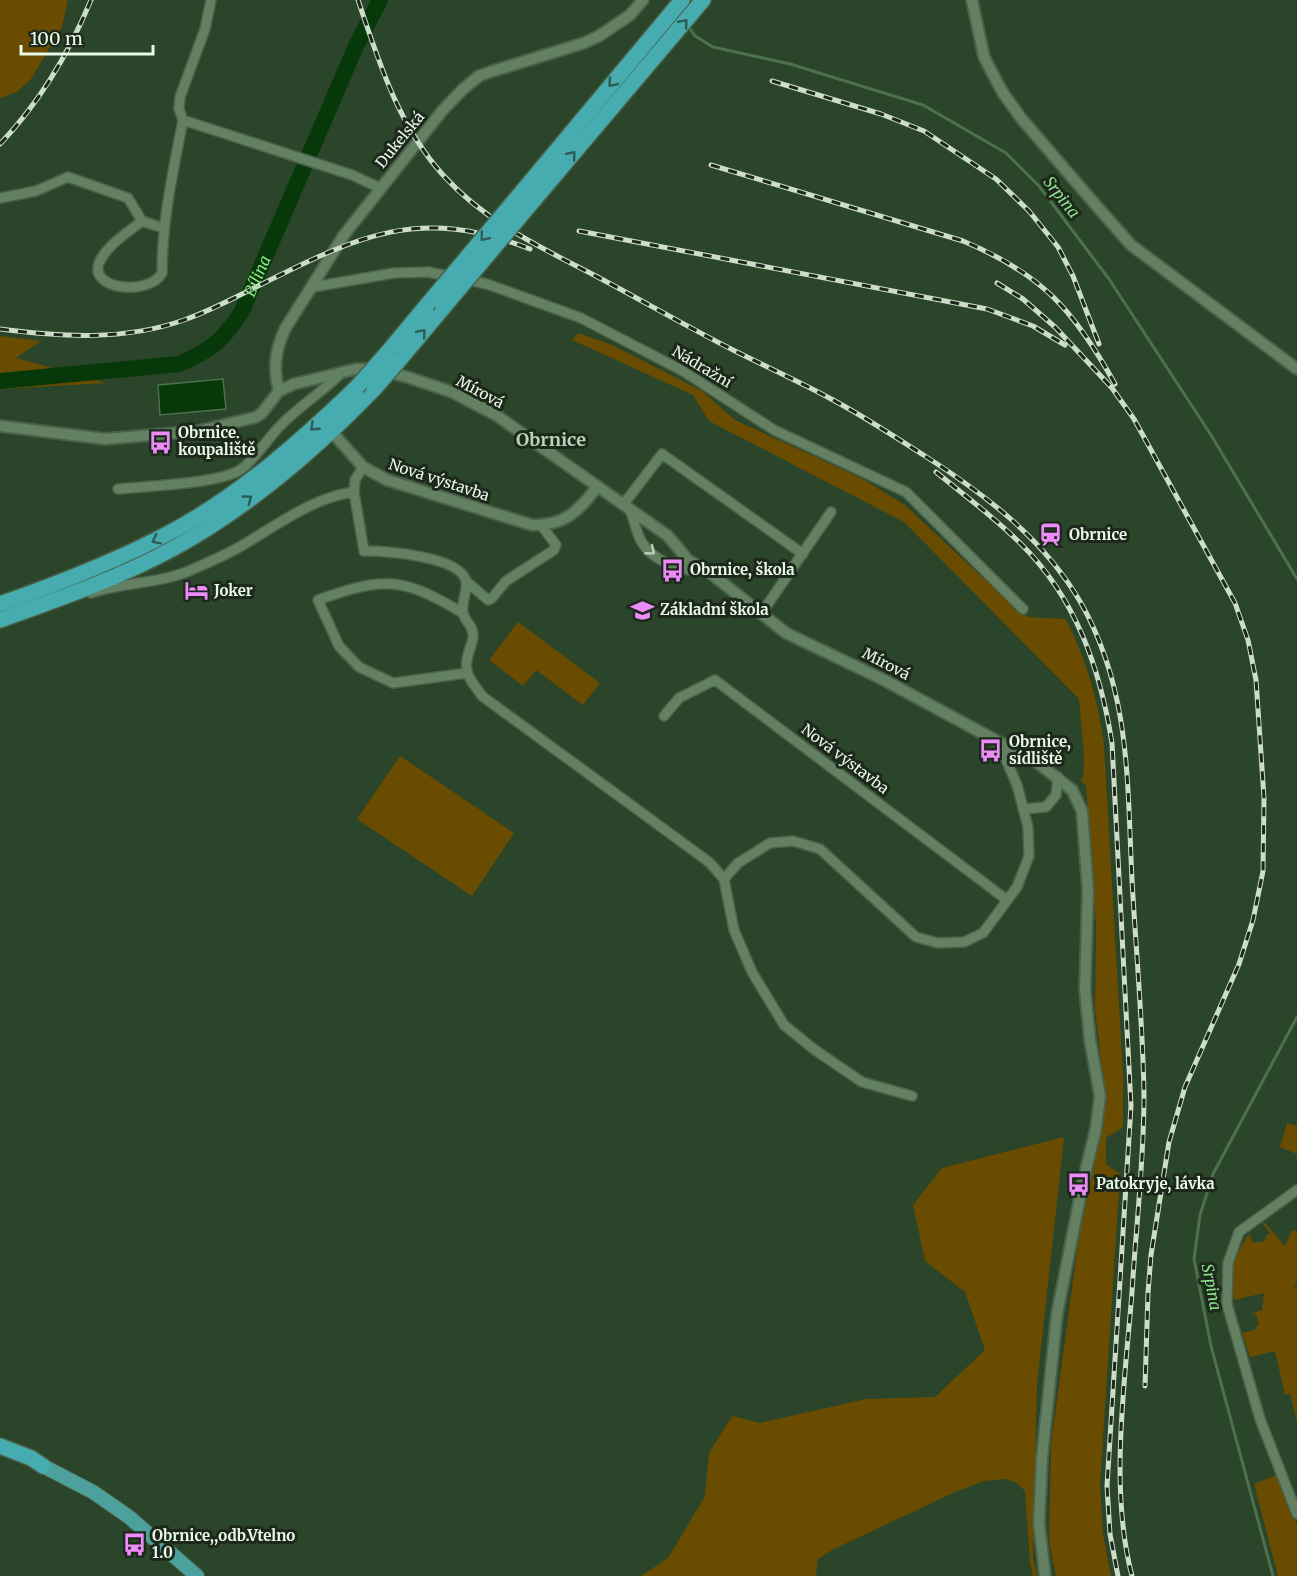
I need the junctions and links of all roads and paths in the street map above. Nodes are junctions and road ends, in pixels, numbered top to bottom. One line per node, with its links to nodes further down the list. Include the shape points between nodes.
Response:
1 (211, 0): 6 (street, via 205,29 180,97)
2 (682, 0): 8 (highway, one-way to 8)
3 (703, 0): 8 (highway, one-way to 3)
4 (972, 0): 14 (street, via 984,57 1004,93 1094,203 1131,245)
5 (643, 1): 7 (street, Dukelská, via 614,28 584,43 479,76 452,99)
6 (183, 120): 7 (street); 11 (street)
7 (380, 188): 12 (street, Dukelská)
8 (528, 196): 13 (highway, one-way to 8, bridge, via 443,308); 13 (highway, one-way to 13, bridge, via 427,305)
9 (0, 198): 10 (street, via 36,191 68,177 128,198)
10 (142, 221): 11 (street); 11 (street, via 115,242 100,261 102,280 130,288 150,285 159,279)
11 (163, 228)
12 (313, 287): 16 (street, Dukelská, via 280,341 275,364); 31 (street, Nádražní, via 394,273 428,272 487,284 581,318 683,371 774,430 906,492)
13 (394, 356): 18 (highway, bridge, via 374,389); 29 (highway, one-way to 29, bridge, via 280,457 191,520 135,550)
14 (1297, 369)
15 (342, 372): 16 (street); 20 (street, Mírová, via 374,369 452,392 496,415); 21 (street, via 280,424 241,470 193,482)
16 (279, 391): 17 (street, via 256,417 199,431 105,439)
17 (0, 426)
18 (332, 432): 19 (street, Nová výstavba); 30 (highway, one-way to 18, via 174,548 273,482)
19 (363, 467): 22 (street, via 355,480); 25 (street, Nová výstavba, via 387,480 515,521)
20 (597, 487): 23 (street, Mírová); 25 (street, Nová výstavba, via 574,513 562,521)
21 (118, 489)
22 (354, 492): 28 (street, via 364,551 420,555 453,567); 30 (street, via 328,498 239,547 161,581)
23 (626, 507): 26 (street, via 662,454); 27 (street, Mírová, via 668,536); 27 (street, Mírová, one-way to 27, via 646,548 674,567)
24 (831, 512): 26 (street)
25 (541, 525): 28 (street, via 552,538 554,550 506,581 492,598 488,600)
26 (803, 554): 33 (street)
27 (696, 569): 33 (street, Mírová, via 709,572)
28 (466, 581): 32 (street)
29 (0, 604)
30 (36, 607): 34 (highway)
31 (1023, 609)
32 (463, 613): 35 (street, via 472,626 473,637); 35 (street, via 413,587 389,583 350,589 318,600 339,646 359,667 393,683)
33 (760, 614): 37 (street, Mírová, via 786,633 882,678)
34 (0, 620)
35 (467, 673): 40 (street, via 482,696 709,862)
36 (664, 716): 41 (street, Nová výstavba, via 679,698 715,680)
37 (998, 741): 38 (street, Mírová); 39 (street)
38 (1058, 777): 39 (street, via 1056,795 1046,807); 50 (street, Mírová, via 1072,790 1082,811 1088,890 1085,990 1100,1096 1056,1326 1039,1523)
39 (1023, 809): 41 (street, via 1029,856 1017,887)
40 (724, 879): 41 (street, via 738,863 770,843 793,841 814,847 916,938 938,943 964,942 982,933); 42 (street, via 734,930 752,972 784,1025 862,1082)
41 (1007, 900)
42 (912, 1096)
43 (1297, 1190): 48 (street, via 1239,1232 1228,1263 1227,1304 1260,1419)
44 (0, 1446): 47 (highway)
45 (0, 1453): 47 (highway)
46 (0, 1458): 47 (highway)
47 (36, 1464): 49 (main road, via 93,1492 129,1516)
48 (1297, 1514)
49 (197, 1576)
50 (1045, 1576)

